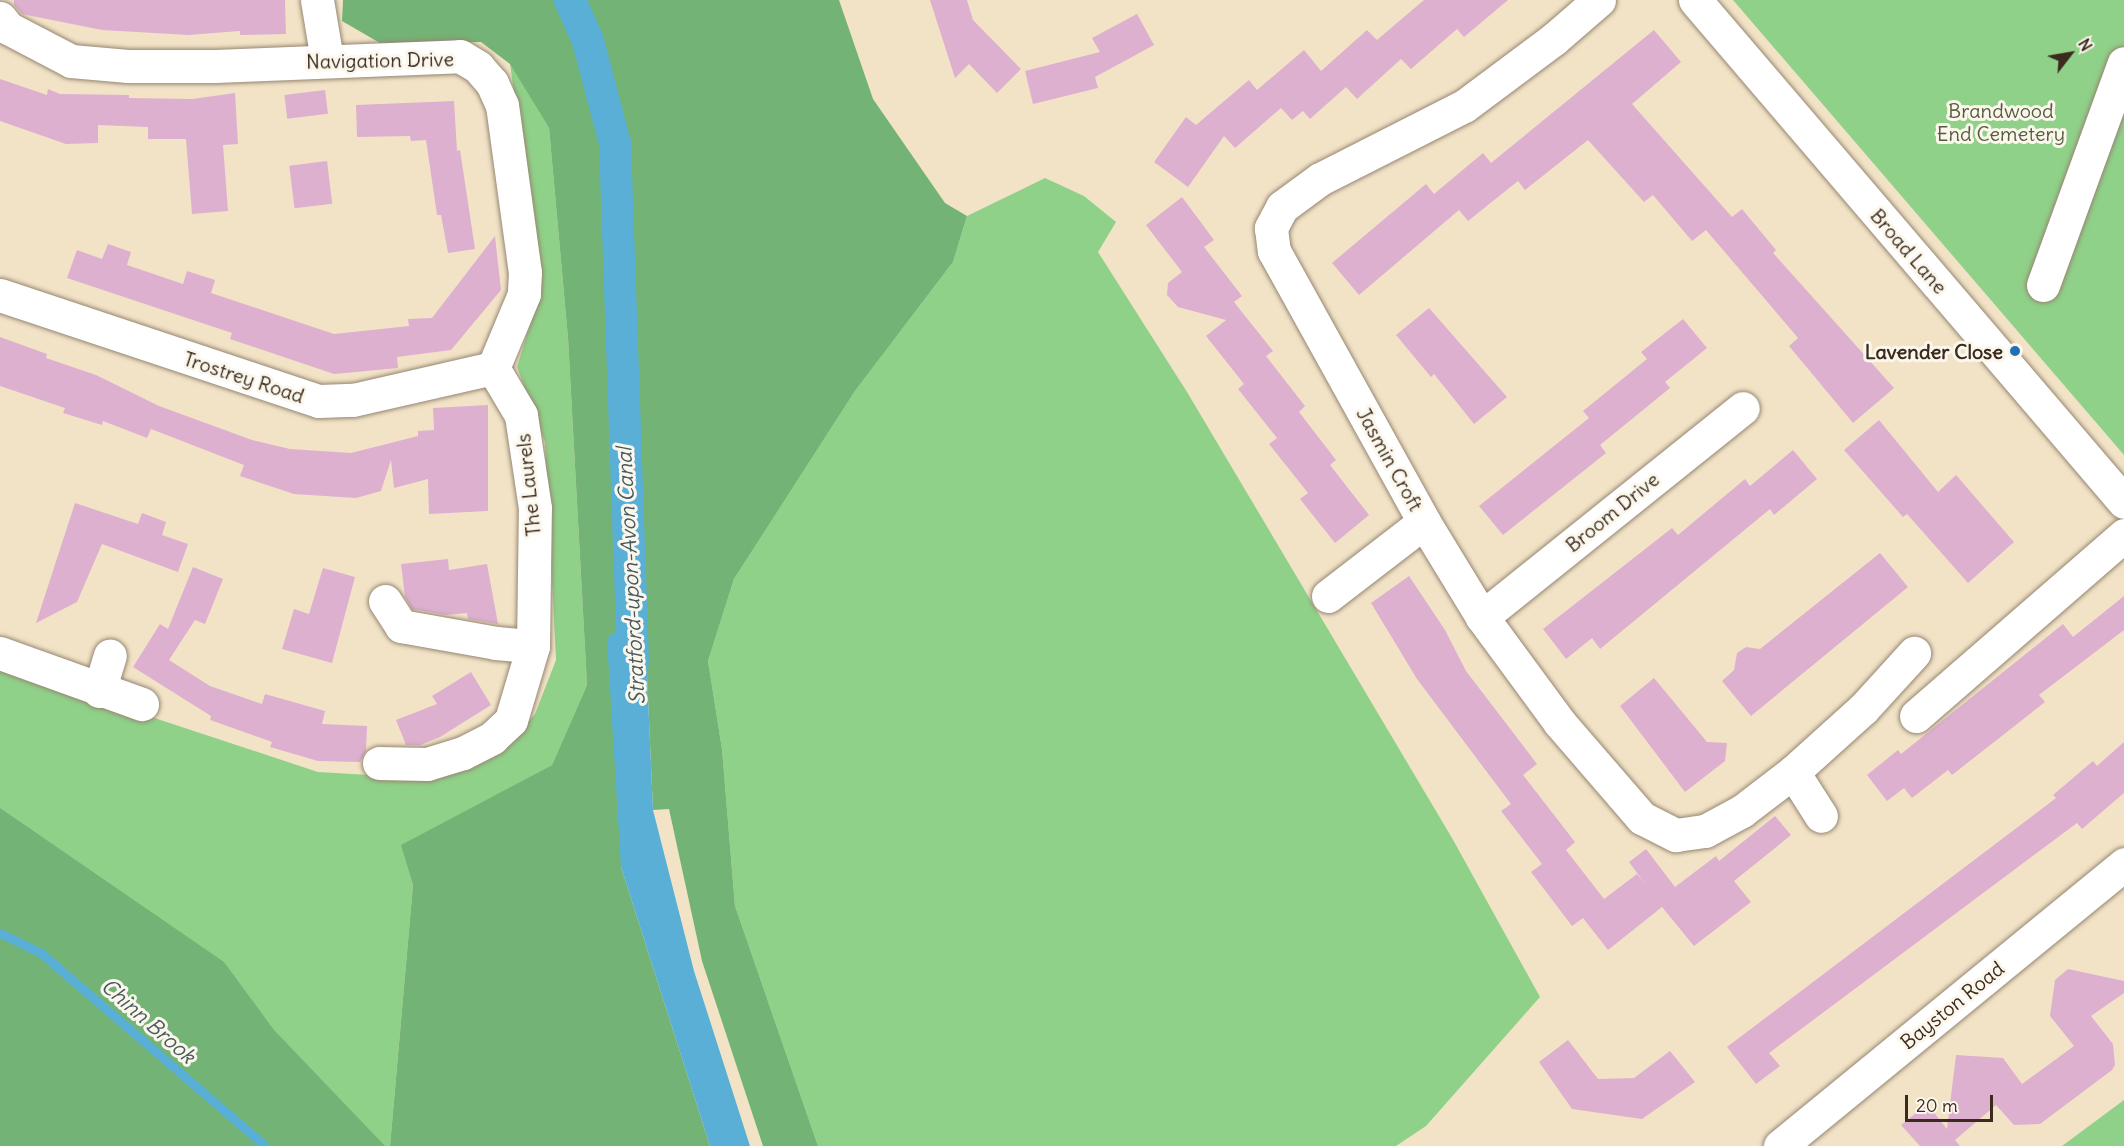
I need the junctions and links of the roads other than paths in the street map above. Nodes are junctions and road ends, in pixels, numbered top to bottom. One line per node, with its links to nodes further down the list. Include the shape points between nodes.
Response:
1 (317, 0): 5 (street)
2 (1599, 0): 12 (street, Jasmin Croft, via 1464,106 1320,179 1282,207 1271,228 1274,251)
3 (1695, 0): 11 (street, Broad Lane)
4 (3, 26): 5 (street, Navigation Drive, via 71,61 128,66)
5 (327, 60): 9 (street, Navigation Drive, via 460,56 478,67 492,83 502,105 511,148 525,272 524,294)
6 (2124, 63): 7 (street)
7 (2043, 285)
8 (0, 295): 9 (street, Trostrey Road, via 319,401 353,400)
9 (493, 368): 17 (street, The Laurels, via 520,416 535,508)
10 (1742, 407): 16 (street, Broom Drive)
11 (2124, 502)
12 (1424, 522): 14 (street); 16 (street, Jasmin Croft)
13 (2124, 536): 23 (street)
14 (1328, 596)
15 (385, 601): 17 (street, via 401,626)
16 (1482, 617): 25 (street, Jasmin Croft, via 1559,722 1642,818 1676,835 1705,831 1742,811)
17 (533, 646): 24 (street, The Laurels, via 511,720 492,738 463,753 427,764)
18 (0, 653): 21 (street)
19 (1914, 653): 25 (street, Jasmin Croft, via 1863,709)
20 (110, 656): 21 (street)
21 (99, 691): 22 (street)
22 (142, 704)
23 (1917, 716)
24 (379, 763)
25 (1793, 772): 26 (street)
26 (1821, 816)
27 (2124, 864): 28 (street, Bayston Road)
28 (1780, 1146)

